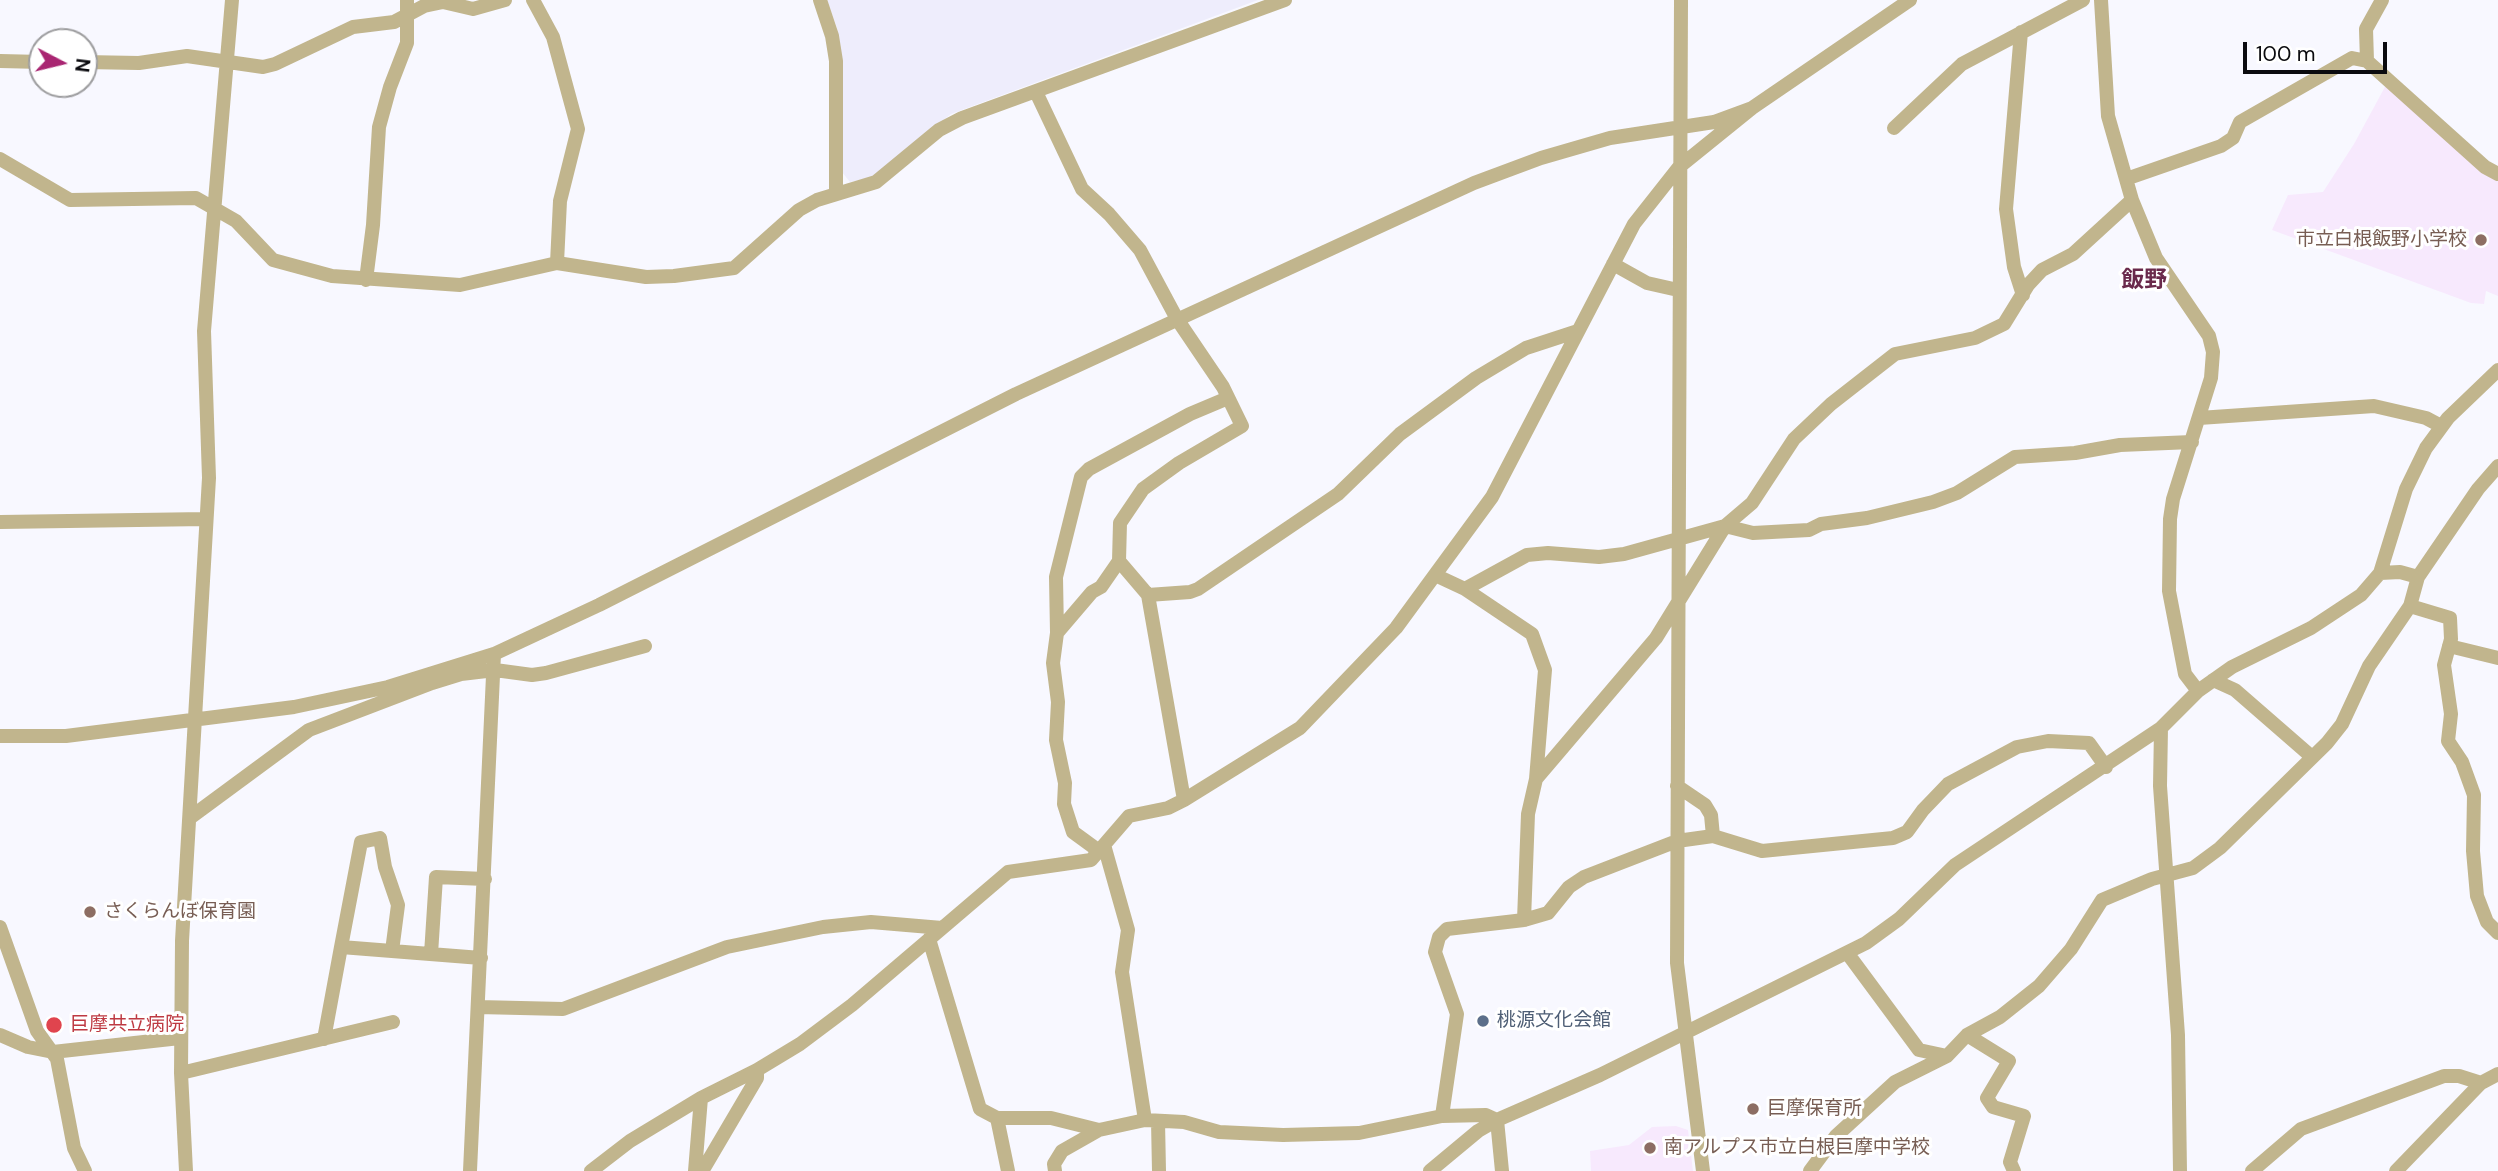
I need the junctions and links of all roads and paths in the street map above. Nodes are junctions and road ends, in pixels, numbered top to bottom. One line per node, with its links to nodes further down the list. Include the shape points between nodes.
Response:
1 (232, 0): 14 (street)
2 (407, 0): 12 (street)
3 (505, 0): 12 (street, via 473,9 443,2)
4 (533, 0): 30 (street, via 553,37 578,129 560,201)
5 (820, 0): 27 (street, via 836,61)
6 (1285, 0): 19 (street)
7 (1681, 0): 21 (street)
8 (1910, 0): 20 (street)
9 (2083, 0): 13 (street)
10 (2101, 0): 26 (street, via 2108,116)
11 (2382, 0): 16 (street, via 2366,29)
12 (408, 16): 14 (street, via 353,27 275,64 262,67); 32 (street, via 407,43 379,127)
13 (2021, 32): 22 (street, via 1962,64); 34 (street, via 2006,209)
14 (226, 60): 18 (street, via 187,56 139,63); 29 (street)
15 (0, 61): 17 (street)
16 (2367, 61): 25 (street); 26 (street, via 2353,58 2241,122 2233,138 2221,146)
17 (28, 62)
18 (98, 62)
19 (1036, 92): 27 (street, via 951,124 876,183); 35 (street, via 1082,189 1140,250)
20 (1752, 108): 21 (street, via 1714,122); 24 (street)
21 (1679, 126): 24 (street); 35 (street, via 1609,138 1474,183)
22 (1894, 128)
23 (0, 159): 29 (street, via 70,200 196,198)
24 (1679, 167): 31 (street, via 1634,224); 33 (street)
25 (2498, 174)
26 (2126, 178): 28 (street)
27 (836, 194): 30 (street, via 799,210 734,268 646,276)
28 (2132, 200): 34 (street, via 2073,254 2042,270); 39 (street, via 2156,258 2209,336 2214,365)
29 (214, 206): 32 (street, via 236,221 273,260); 43 (street, via 204,331)
30 (557, 263): 32 (street, via 460,285)
31 (1613, 264): 33 (street, via 1647,283); 36 (street)
32 (366, 280)
33 (1678, 290): 46 (street)
34 (2023, 295): 45 (street, via 2004,324 1975,338 1895,355 1830,404 1794,439 1752,503)
35 (1177, 319): 38 (street); 58 (street, via 1016,394)
36 (1578, 331): 49 (street, via 1492,497); 52 (street, via 1526,348 1476,378 1400,434 1338,494 1198,589)
37 (2498, 370): 40 (street)
38 (1228, 398): 47 (street, via 1242,426 1143,489 1120,523); 55 (street, via 1189,414 1089,468 1081,477 1056,577)
39 (2199, 418): 40 (street, via 2374,406); 41 (street)
40 (2441, 426): 48 (street, via 2406,489)
41 (2192, 442): 45 (street, via 2015,457 1957,493 1933,502 1809,530 1753,533); 62 (street, via 2173,499 2169,591 2185,674)
42 (2498, 466): 50 (street)
43 (206, 519): 44 (street); 63 (street)
44 (0, 522)
45 (1725, 526): 46 (street); 53 (street)
46 (1677, 540): 51 (street, via 1599,557 1527,555); 53 (street)
47 (1119, 561): 52 (street); 55 (street, via 1101,587)
48 (2380, 573): 50 (street); 61 (street, via 2361,595 2322,621)
49 (1435, 575): 51 (street); 70 (street, via 1396,628 1300,728)
50 (2418, 577): 54 (street)
51 (1465, 589): 68 (street, via 1532,634 1545,670)
52 (1148, 594): 70 (street)
53 (1677, 606): 68 (street, via 1616,689 1592,710); 69 (street)
54 (2410, 606): 57 (street, via 2450,618); 66 (street, via 2369,666 2342,724)
55 (1056, 632): 74 (street, via 1052,663 1064,804 1073,832)
56 (645, 646): 60 (street, via 546,673)
57 (2449, 646): 59 (street); 80 (street, via 2444,665 2451,714 2448,741 2471,782 2477,896 2487,922)
58 (494, 654): 60 (street); 63 (street, via 388,687 295,708)
59 (2498, 658)
60 (495, 670): 71 (street, via 432,683 309,730); 76 (street)
61 (2213, 680): 62 (street); 66 (street, via 2235,690)
62 (2198, 691): 64 (street)
63 (197, 720): 65 (street, via 66,736); 71 (street)
64 (2161, 728): 67 (street); 75 (street)
65 (0, 736)
66 (2312, 757): 75 (street, via 2220,848 2193,868)
67 (2106, 767): 72 (street, via 2089,743 2048,741 2017,747 1971,769 1935,796 1907,832 1893,838 1762,851); 85 (street, via 1955,865 1883,932)
68 (1536, 779): 77 (street, via 1528,814)
69 (1677, 786): 72 (street, via 1705,805); 73 (street)
70 (1184, 800): 74 (street, via 1129,816)
71 (191, 817): 92 (street)
72 (1713, 836): 73 (street)
73 (1677, 841): 77 (street, via 1584,877 1569,887 1548,913); 89 (street, via 1677,962)
74 (1102, 848): 79 (street, via 1091,860 1009,872); 104 (street, via 1128,930 1122,972)
75 (2167, 876): 91 (street, via 2102,900 2071,949 2039,985 2000,1017); 120 (street, via 2178,1035)
76 (485, 879): 84 (street, via 436,877); 86 (street)
77 (1524, 920): 101 (street, via 1447,929 1439,937 1435,952 1457,1014)
78 (0, 927): 94 (street, via 37,1031)
79 (942, 928): 81 (street); 87 (street, via 871,922 823,927 727,947 563,1009)
80 (2498, 933)
81 (929, 939): 96 (street, via 852,1005); 102 (street, via 980,1109)
82 (341, 947): 83 (street); 83 (street, via 361,842 380,838 398,905); 93 (street)
83 (392, 951): 84 (street)
84 (431, 954): 86 (street)
85 (1848, 954): 89 (street); 95 (street, via 1919,1050)
86 (481, 958): 87 (street)
87 (478, 1007): 109 (street)
88 (393, 1022): 93 (street)
89 (1684, 1031): 103 (street, via 1600,1075); 117 (street)
90 (0, 1035): 94 (street)
91 (1968, 1035): 95 (street); 119 (street, via 2009,1062 1987,1098 1993,1107 2024,1116 2010,1162)
92 (180, 1038): 94 (street); 97 (street)
93 (324, 1039): 97 (street)
94 (53, 1052): 107 (street, via 74,1148)
95 (1947, 1056): 118 (street, via 1895,1082 1836,1136)
96 (757, 1070): 100 (street); 111 (street, via 757,1078 704,1168)
97 (181, 1073): 108 (street)
98 (2498, 1074): 99 (street)
99 (2481, 1083): 121 (street, via 2444,1076 2301,1129); 122 (street)
100 (701, 1098): 110 (street); 111 (street)
101 (1441, 1116): 103 (street, via 1486,1115); 104 (street, via 1359,1133 1293,1135 1219,1132 1184,1122)
102 (997, 1118): 105 (street, via 1051,1118); 112 (street)
103 (1497, 1120): 115 (street); 116 (street)
104 (1152, 1121): 105 (street); 114 (street)
105 (1099, 1130): 106 (street, via 1062,1151)
106 (1054, 1168): 113 (street)
107 (85, 1171)
108 (186, 1171)
109 (470, 1171)
110 (591, 1171)
111 (697, 1171)
112 (1007, 1171)
113 (1040, 1171)
114 (1159, 1171)
115 (1430, 1171)
116 (1502, 1171)
117 (1703, 1171)
118 (1810, 1171)
119 (2014, 1171)
120 (2180, 1171)
121 (2252, 1171)
122 (2396, 1171)

